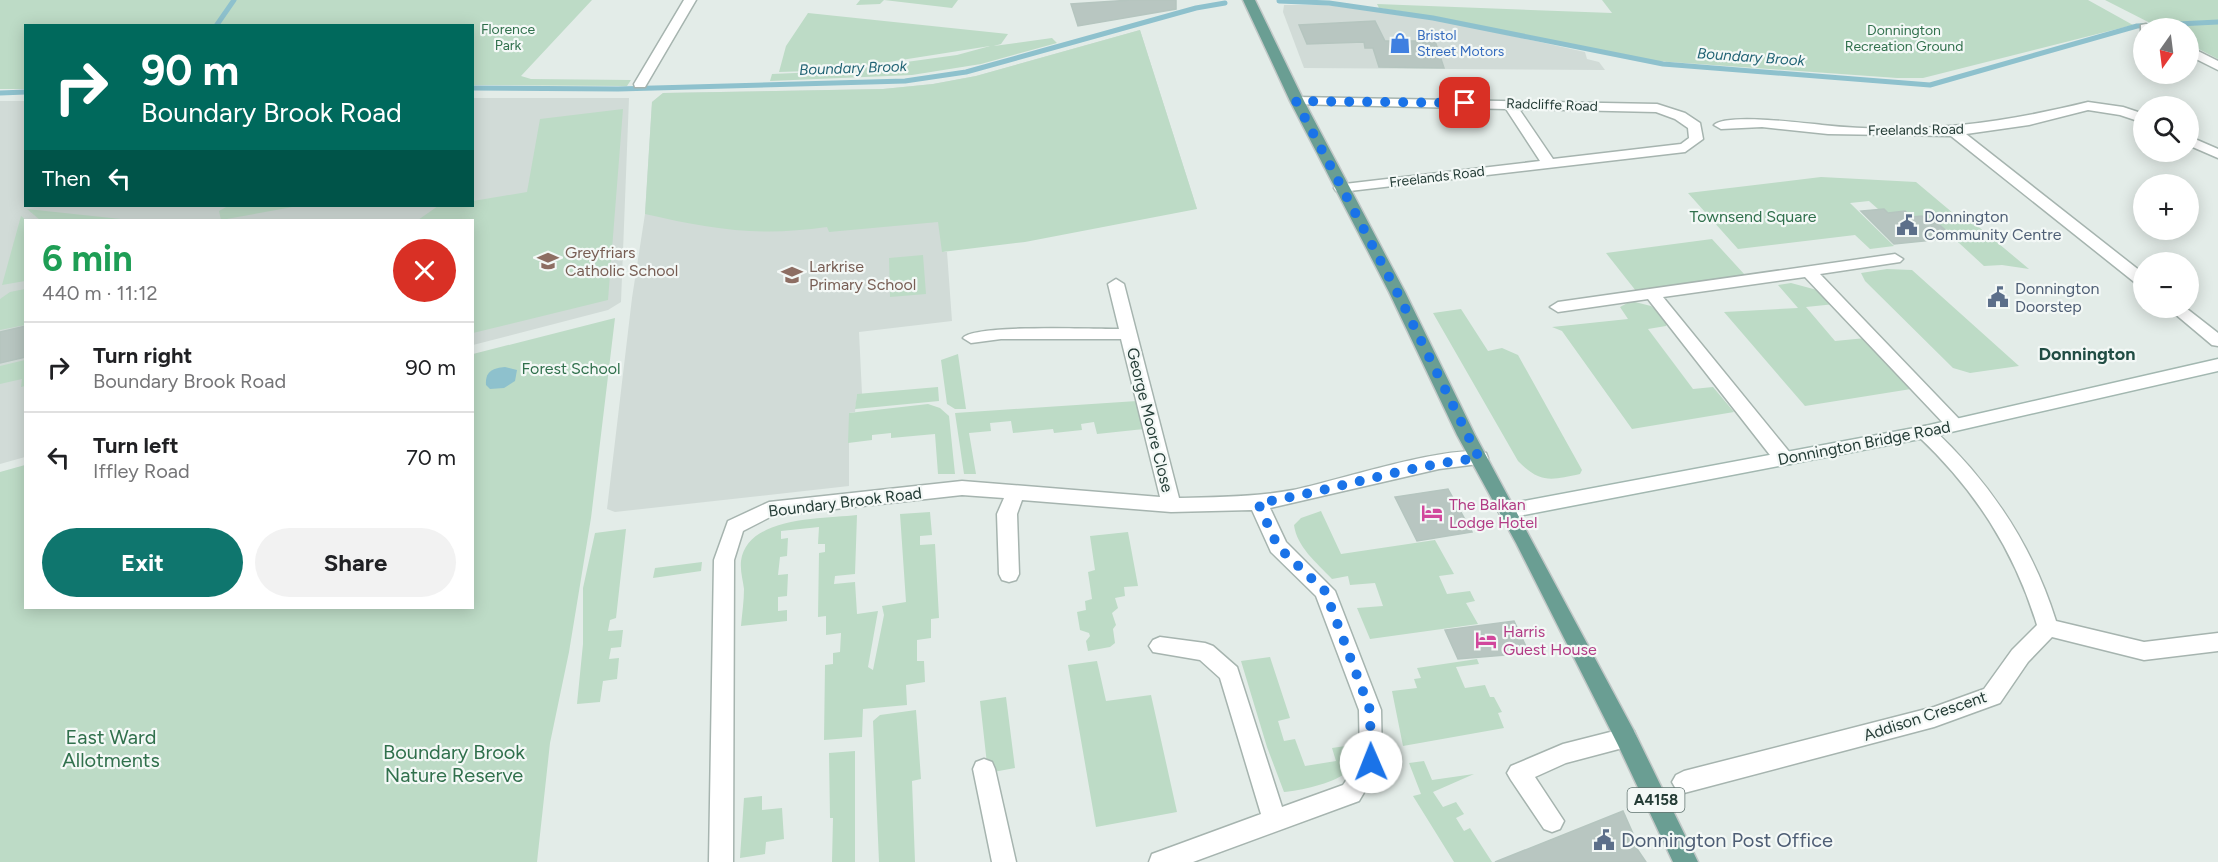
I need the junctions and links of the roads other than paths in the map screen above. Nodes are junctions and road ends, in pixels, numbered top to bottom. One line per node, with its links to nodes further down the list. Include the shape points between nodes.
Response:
1 (690, 0): 5 (street)
2 (1249, 1): 6 (main road, A4158)
3 (2199, 56): 4 (street)
4 (2218, 66)
5 (640, 84)
6 (1296, 101): 7 (street, Radcliffe Road); 15 (main road, A4158)
7 (1509, 104): 10 (street, Radcliffe Road, via 1656,108); 14 (street)
8 (2133, 115): 11 (street, Freelands Road, via 2088,106 2030,121)
9 (1721, 125): 11 (street, Freelands Road, via 1762,123 1828,130)
10 (1695, 126): 14 (street, Freelands Road, via 1696,139 1685,148)
11 (1954, 132): 18 (street)
12 (2199, 145): 13 (street)
13 (2218, 154)
14 (1549, 164): 15 (street, Freelands Road)
15 (1341, 188): 29 (main road, A4158)
16 (1895, 259): 17 (street)
17 (1809, 273): 20 (street); 27 (street)
18 (2133, 273)
19 (1116, 284): 23 (street, George Moore Close)
20 (1652, 294): 21 (street); 30 (street)
21 (1558, 307)
22 (2189, 318): 25 (street)
23 (1128, 334): 24 (street, George Moore Close, via 1001,334); 33 (street, George Moore Close)
24 (971, 338)
25 (2218, 340)
26 (2218, 365): 27 (street, Donnington Bridge Road)
27 (1955, 425): 28 (street, Donnington Bridge Road)
28 (1925, 432): 30 (street, Donnington Bridge Road); 36 (street, via 1966,471 2002,520 2041,601)
29 (1479, 458): 32 (street, Boundary Brook Road, via 1439,462); 34 (main road, A4158)
30 (1784, 459): 34 (street, Donnington Bridge Road)
31 (1016, 491): 33 (street, Boundary Brook Road); 35 (street, via 1007,514); 44 (street, Boundary Brook Road, via 962,488 769,509 735,526 724,560)
32 (1258, 503): 33 (street, Boundary Brook Road); 42 (street, via 1278,547 1325,591 1370,710 1371,762 1351,793)
33 (1171, 505)
34 (1508, 511): 39 (main road, A4158)
35 (1009, 574)
36 (2048, 627): 37 (street, via 2144,651); 41 (street, Addison Crescent, via 2020,656 1992,696 1900,726)
37 (2218, 642)
38 (1160, 646): 42 (street, via 1205,652 1229,673)
39 (1626, 738): 43 (street, via 1563,754 1519,773); 47 (main road, A4158)
40 (984, 770): 45 (street)
41 (1684, 782)
42 (1275, 821): 46 (street)
43 (1552, 821)
44 (721, 862)
45 (1004, 862)
46 (1161, 862)
47 (1686, 862)

